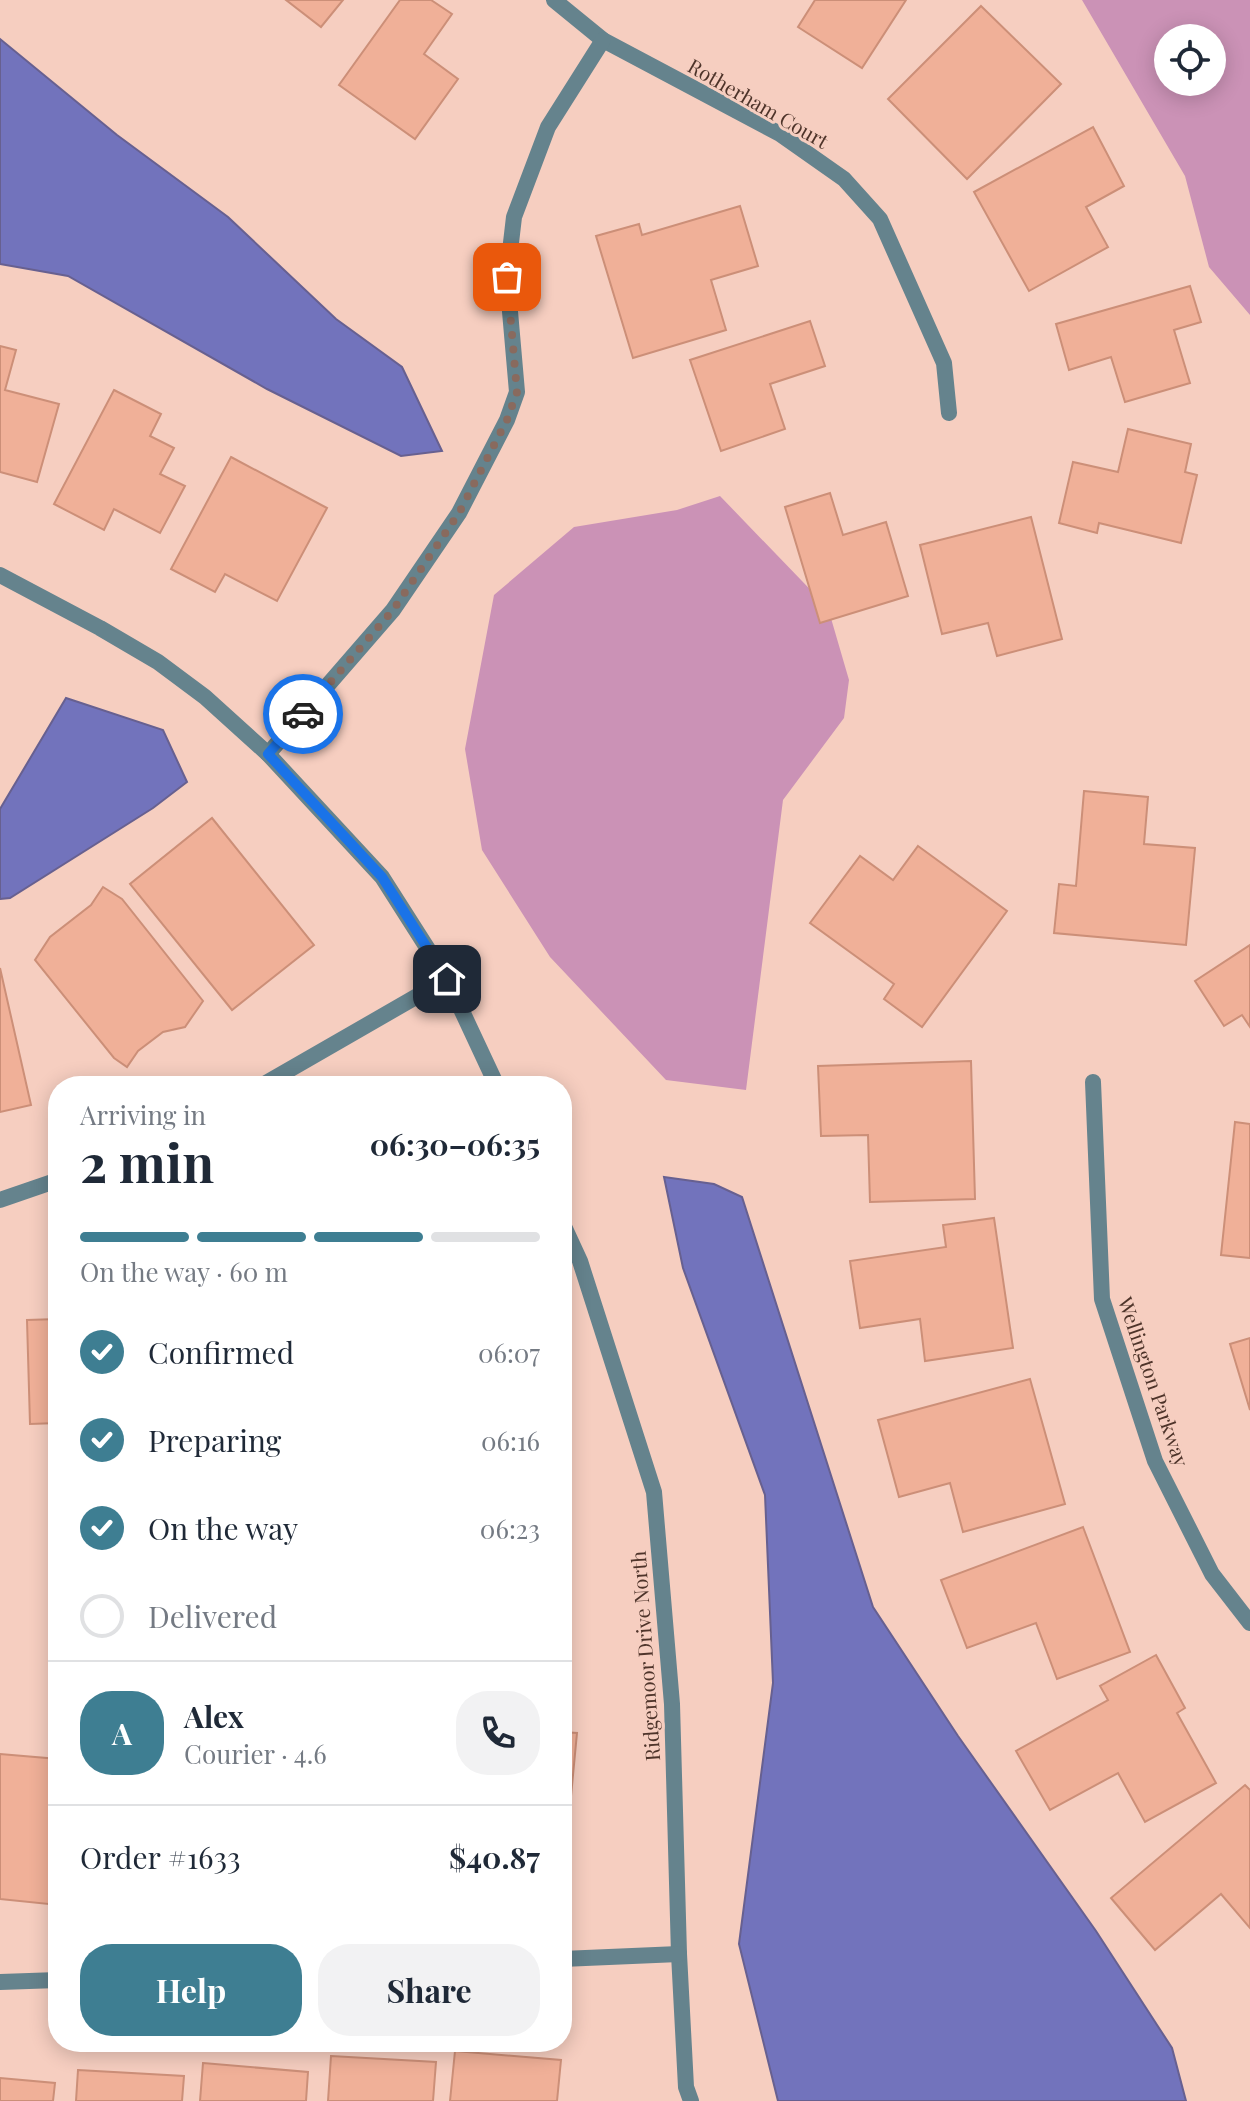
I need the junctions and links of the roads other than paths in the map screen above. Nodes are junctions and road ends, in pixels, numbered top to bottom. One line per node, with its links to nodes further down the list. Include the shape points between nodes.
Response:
1 (554, 0): 2 (street, Rotherham Court)
2 (603, 40): 3 (street, Rotherham Court, via 780,134 844,179 880,219 944,363); 5 (street, via 548,127 514,217 507,277 517,392 507,420 459,513 393,610)
3 (949, 413)
4 (0, 575): 5 (street, via 158,662)
5 (268, 754): 6 (street, via 382,877)
6 (447, 979): 7 (street); 8 (street)
7 (278, 1076)
8 (492, 1076)
9 (1093, 1082): 13 (street, Wellington Parkway, via 1102,1299 1155,1461 1212,1574)
10 (48, 1183): 11 (street)
11 (0, 1200)
12 (572, 1244): 14 (street, Ridgemoor Drive North, via 654,1492 672,1704)
13 (1250, 1623)
14 (679, 1954): 15 (street); 18 (street, Ridgemoor Drive North)
15 (572, 1959)
16 (48, 1980): 17 (street)
17 (0, 1982)
18 (691, 2101)

